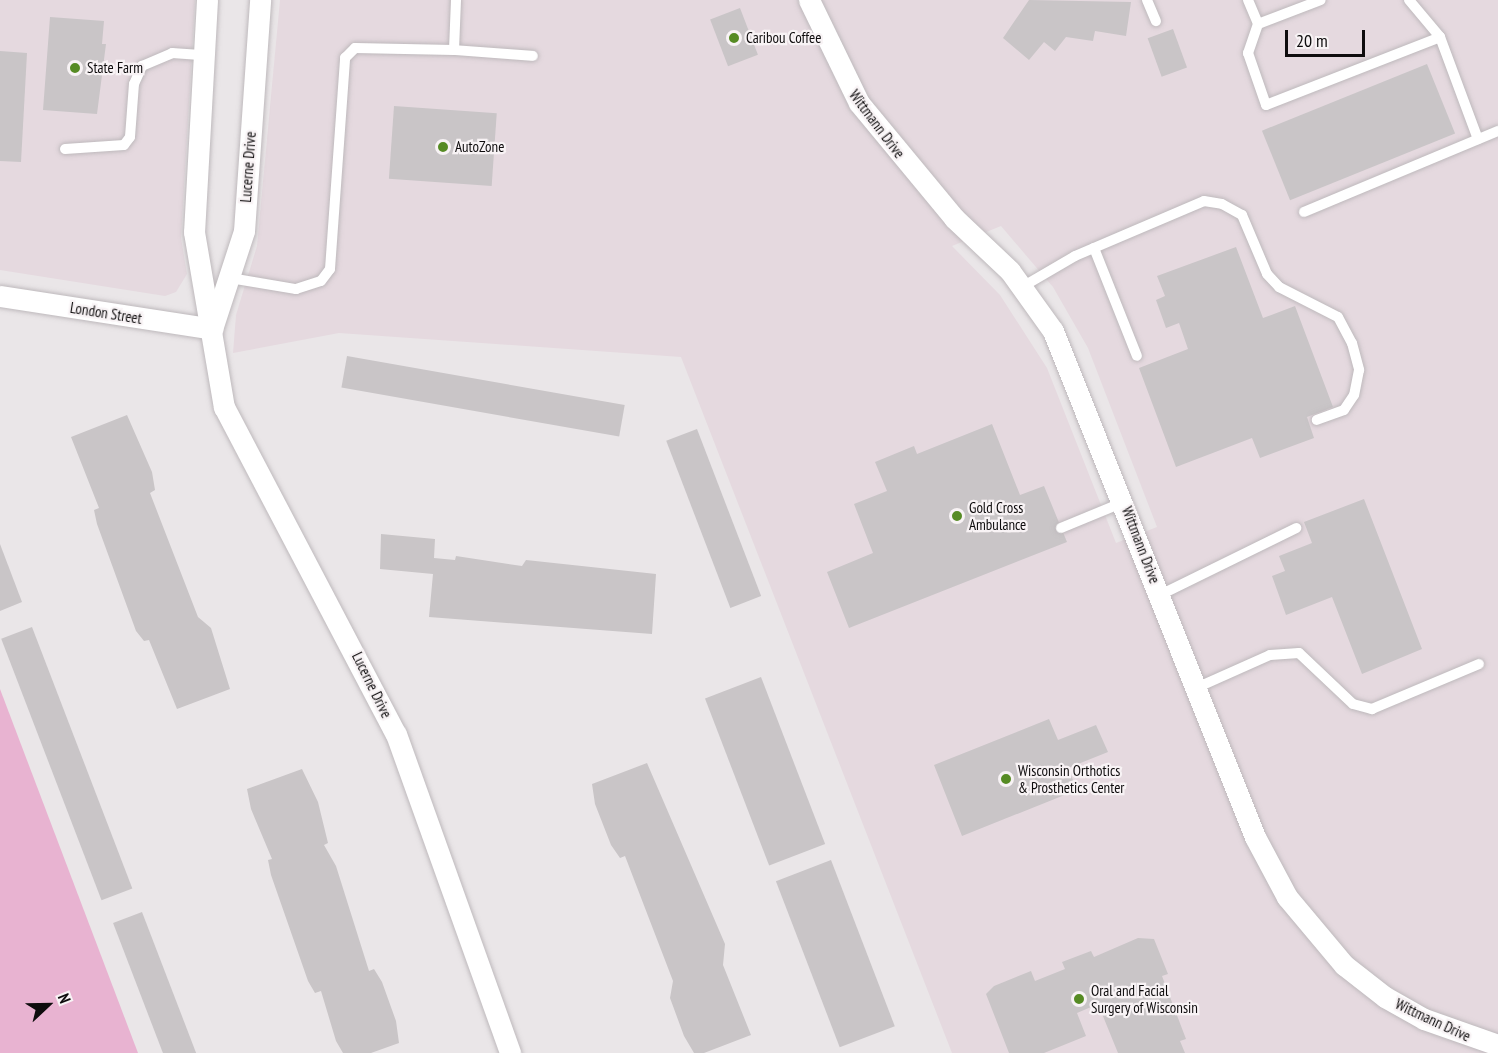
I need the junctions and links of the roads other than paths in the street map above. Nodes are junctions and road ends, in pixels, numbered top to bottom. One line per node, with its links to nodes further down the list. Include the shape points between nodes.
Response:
1 (207, 0): 13 (street, Lucerne Drive)
2 (260, 0): 20 (street, Lucerne Drive, via 244,231)
3 (456, 0): 12 (lane)
4 (809, 0): 21 (street, Wittmann Drive, via 835,62 865,111 954,218)
5 (1147, 0): 9 (lane)
6 (1248, 0): 10 (lane)
7 (1321, 0): 10 (lane)
8 (1410, 0): 11 (lane)
9 (1156, 21)
10 (1258, 24): 11 (lane, via 1248,53 1266,105)
11 (1440, 37): 16 (lane)
12 (454, 50): 14 (lane); 20 (lane, via 355,48 345,58 330,269 321,281 296,289)
13 (204, 55): 17 (lane, via 172,53 142,66 134,84 130,137 124,146); 23 (street, Lucerne Drive, via 194,232)
14 (533, 56)
15 (1498, 131): 16 (lane)
16 (1478, 139): 18 (lane)
17 (65, 149)
18 (1304, 212)
19 (1094, 248): 21 (lane); 24 (lane); 25 (lane, via 1204,201 1242,215 1267,274 1279,287 1338,317 1352,343 1359,370 1354,395 1344,410)
20 (230, 278): 23 (street, Lucerne Drive)
21 (1022, 287): 26 (street, Wittmann Drive, via 1064,352)
22 (0, 296): 23 (street, London Street)
23 (212, 329): 33 (street, Lucerne Drive, via 224,407 396,734)
24 (1137, 356)
25 (1317, 420)
26 (1124, 502): 27 (lane); 29 (street, Wittmann Drive)
27 (1061, 528)
28 (1296, 528): 29 (lane)
29 (1160, 595): 31 (street, Wittmann Drive)
30 (1479, 664): 31 (lane, via 1372,709 1353,704 1299,652 1270,655)
31 (1196, 688): 32 (street, Wittmann Drive, via 1255,837 1287,897 1316,933 1344,965 1384,997 1424,1019)
32 (1498, 1046)
33 (510, 1053)

